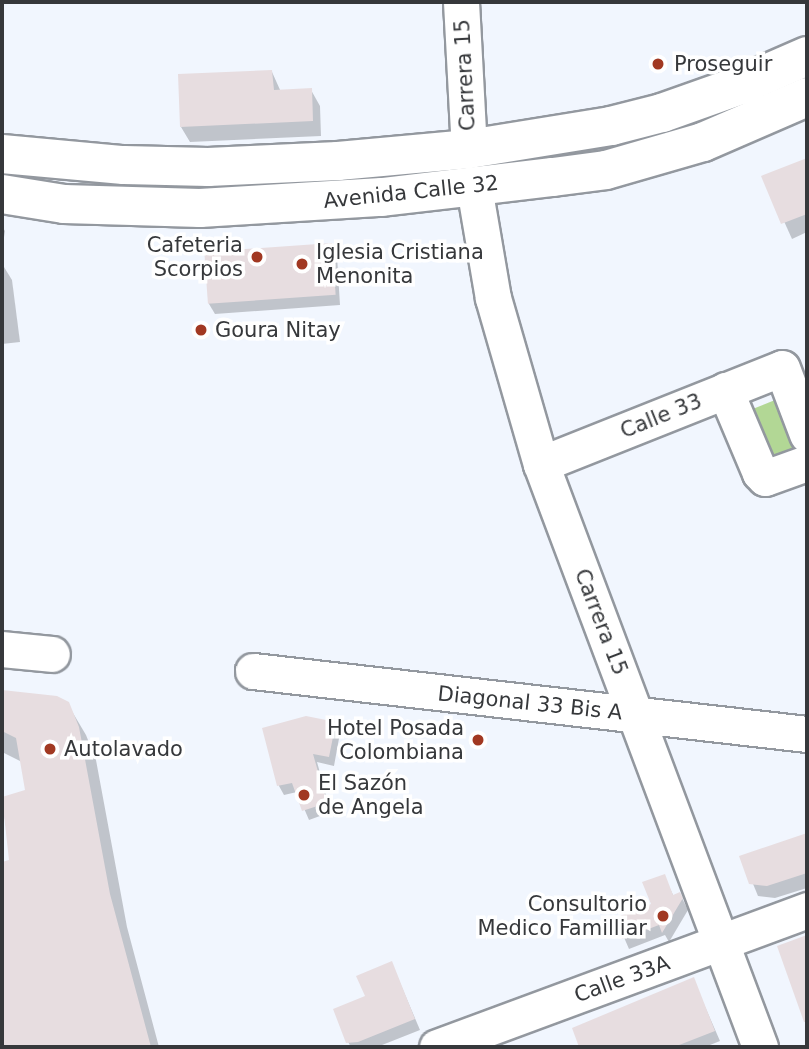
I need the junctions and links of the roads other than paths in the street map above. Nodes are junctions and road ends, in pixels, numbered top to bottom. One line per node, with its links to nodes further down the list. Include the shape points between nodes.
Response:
1 (461, 2): 4 (street, Carrera 15)
2 (807, 56): 4 (main road, Avenida Calle 32, via 662,113)
3 (807, 97): 6 (main road, Avenida Calle 32, via 703,142 630,164)
4 (469, 149): 5 (main road, Avenida Calle 32, via 208,167)
5 (2, 154)
6 (474, 187): 7 (main road, Avenida Calle 32, via 200,208 64,204); 11 (street, Carrera 15, via 493,298)
7 (2, 194)
8 (725, 390): 9 (street, Calle 33, via 782,368); 10 (street, via 765,478); 11 (street, Calle 33)
9 (807, 434)
10 (807, 463)
11 (541, 464): 15 (street, Carrera 15)
12 (2, 649): 13 (street)
13 (52, 654)
14 (253, 671): 15 (street, Diagonal 33 Bis A)
15 (636, 715): 16 (street, Diagonal 33 Bis A); 18 (street, Carrera 15)
16 (807, 734)
17 (807, 910): 18 (street, Calle 33A)
18 (721, 942): 19 (street, Calle 33A); 20 (street, Carrera 15)
19 (437, 1047)
20 (760, 1047)

